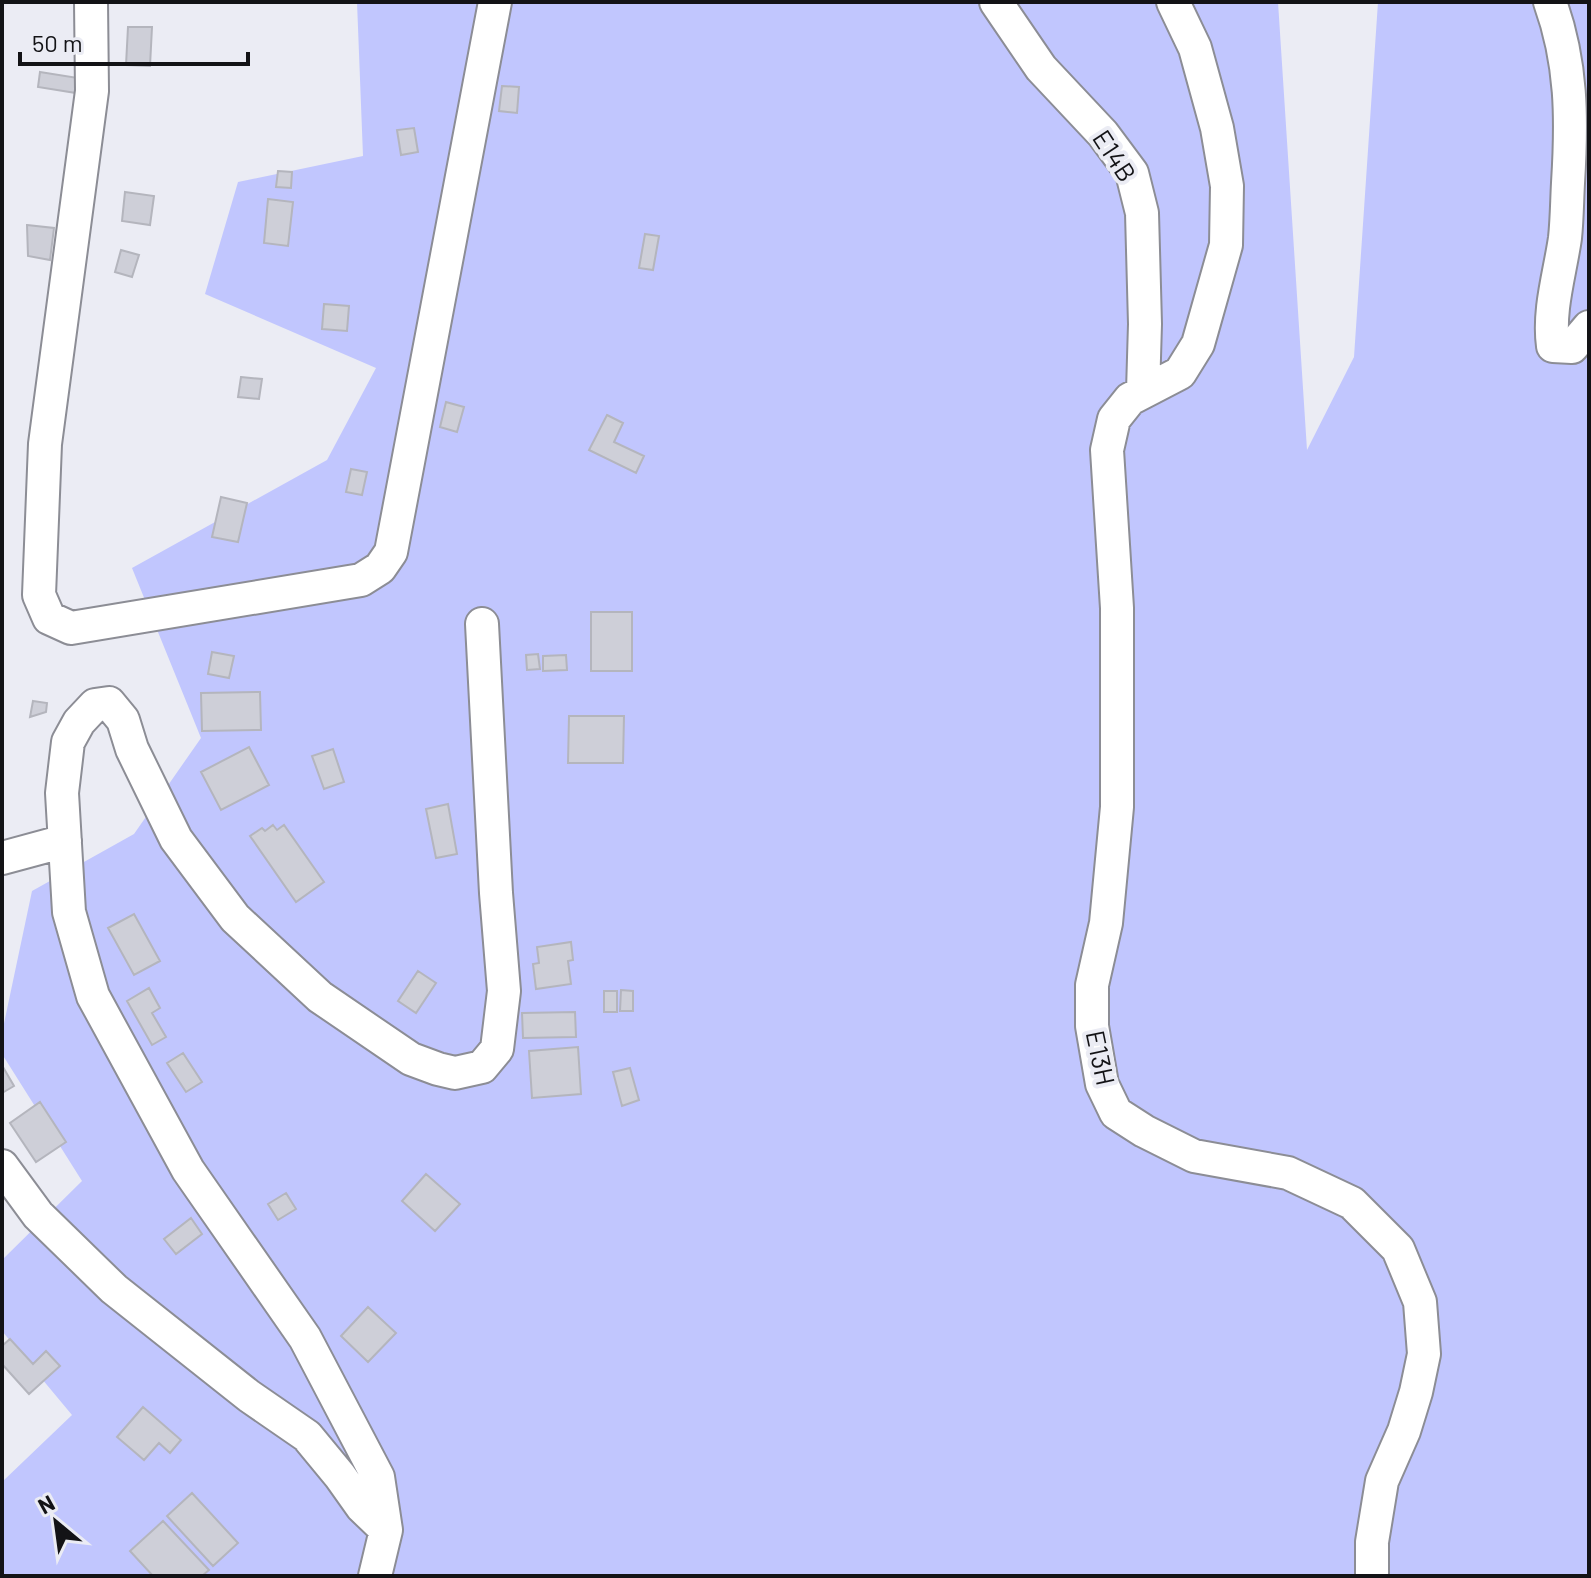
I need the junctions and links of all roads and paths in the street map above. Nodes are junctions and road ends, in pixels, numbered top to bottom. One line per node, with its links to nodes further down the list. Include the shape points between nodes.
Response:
1 (91, 2): 2 (street, via 92,91 45,444 39,595 49,618 71,628 361,580 380,568 391,552)
2 (495, 2)
3 (996, 2): 7 (street, E14B, via 1041,68 1132,173 1142,213)
4 (1173, 2): 7 (street, via 1195,48 1217,128 1227,186 1226,245 1198,344 1180,373)
5 (1550, 2): 6 (street, via 1570,93 1565,234 1553,346 1572,347)
6 (1589, 327)
7 (1143, 391): 14 (street, E13H, via 1114,419 1107,450 1117,608 1117,807 1106,923 1092,985 1092,1026 1102,1084 1116,1113 1144,1131 1194,1156 1288,1173 1352,1203 1398,1249 1420,1302 1424,1354 1404,1431 1382,1481)
8 (482, 624): 9 (street, via 504,991 497,1049 482,1067 455,1073 411,1059 320,997 235,918 176,839 123,720 109,703 95,705 68,742 62,793)
9 (65, 841): 10 (street); 12 (street, via 69,912 93,996 188,1170 305,1338 378,1477)
10 (2, 858)
11 (2, 1166): 12 (street, via 38,1215 114,1289 307,1436)
12 (386, 1530): 13 (street)
13 (375, 1576)
14 (1372, 1576)

